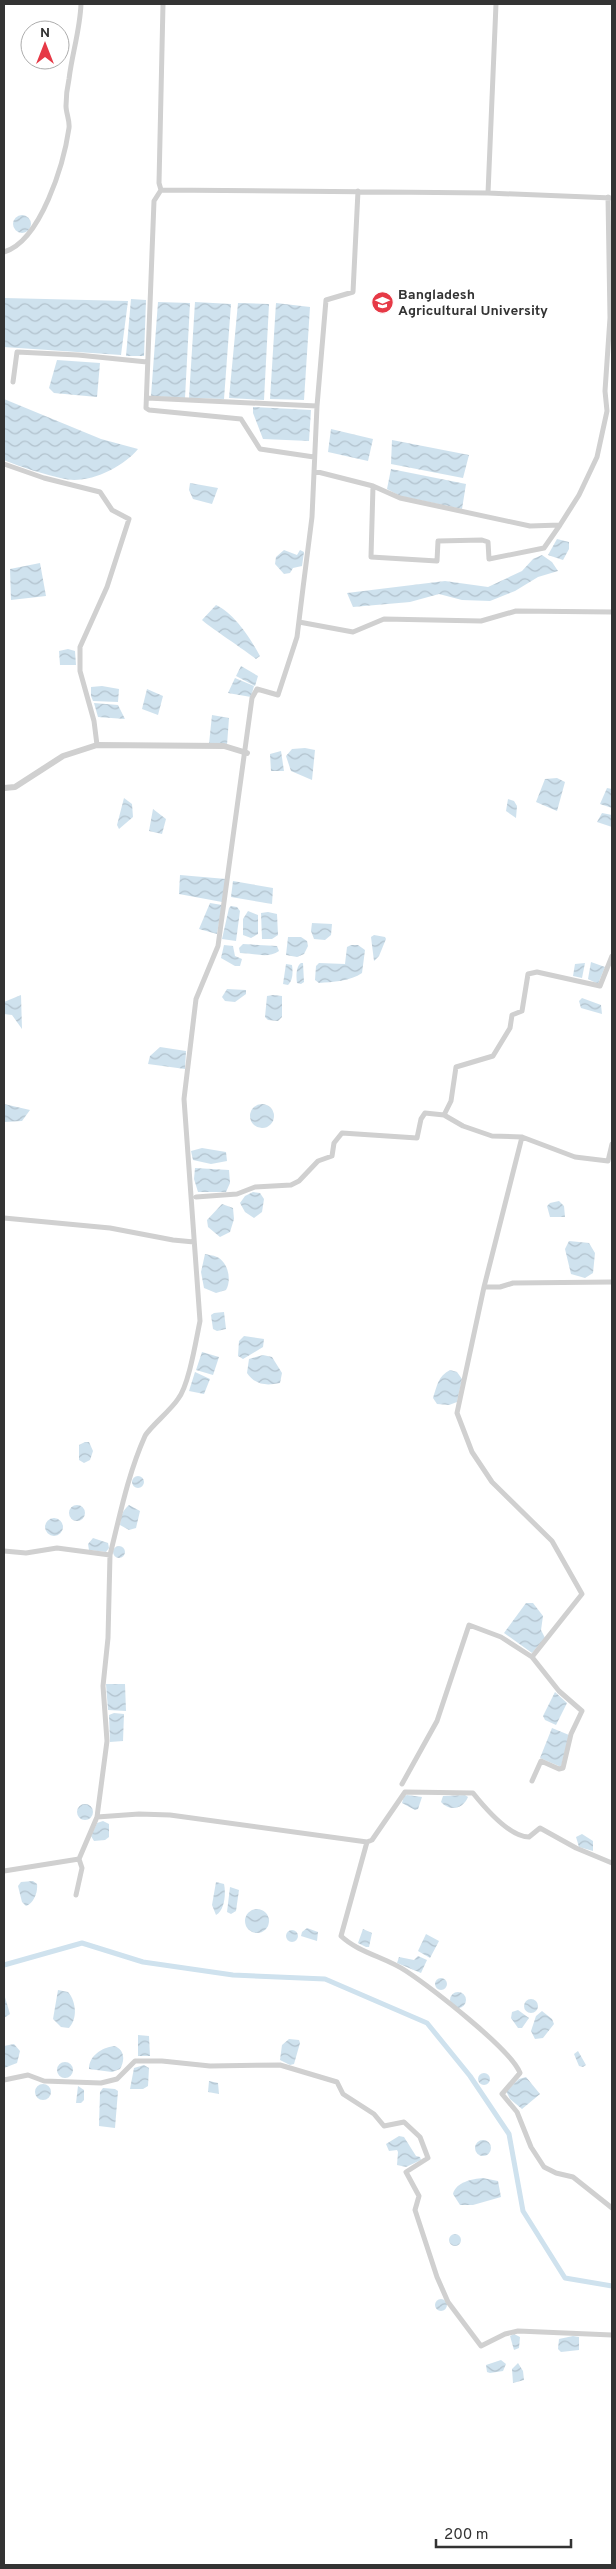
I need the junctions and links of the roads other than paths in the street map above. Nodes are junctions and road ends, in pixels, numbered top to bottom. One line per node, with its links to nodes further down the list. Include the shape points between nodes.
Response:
1 (81, 4): 8 (street, via 66,107 69,126 66,145 46,204 33,229 24,241)
2 (164, 4): 4 (street)
3 (496, 4): 6 (street)
4 (161, 190): 5 (street); 9 (street, via 154,201)
5 (358, 191): 6 (street); 14 (street, via 353,292 326,300)
6 (488, 193): 7 (street)
7 (610, 198): 11 (street, via 610,318)
8 (4, 252)
9 (147, 362): 10 (street, via 17,352); 13 (street)
10 (13, 382)
11 (605, 391): 12 (street); 19 (street, via 607,411 597,457)
12 (612, 391)
13 (147, 398): 14 (street); 15 (street, via 146,408 149,410 241,419 260,449)
14 (317, 406): 15 (street)
15 (314, 457): 17 (street)
16 (4, 464): 22 (street, via 100,492 112,510 129,519 107,587 80,647 80,671)
17 (314, 471): 18 (street); 21 (street, via 312,517)
18 (373, 486): 19 (street, via 400,498 530,526); 19 (street, via 371,556 437,561 438,541 482,540 488,542 489,559 544,548)
19 (560, 525)
20 (612, 612): 21 (street, via 516,612 481,621 384,619 353,632)
21 (299, 622): 23 (street, via 278,695 257,689 252,698)
22 (97, 745): 23 (street, via 224,746); 24 (street, via 63,756 15,788)
23 (247, 753): 31 (street, via 218,946 196,999 184,1100)
24 (4, 788)
25 (612, 956): 26 (street, via 600,986 537,972 528,974 522,1010 512,1015 510,1028 493,1056 456,1067 451,1101)
26 (444, 1115): 27 (street, via 492,1136); 29 (street, via 422,1115 417,1138 342,1133 334,1143 332,1156 318,1160 299,1181 291,1185 255,1186 237,1194)
27 (522, 1137): 28 (street, via 575,1157 598,1161 608,1161); 33 (street)
28 (612, 1144)
29 (196, 1197)
30 (4, 1218): 31 (street, via 110,1228)
31 (194, 1242): 35 (street, via 200,1321 195,1348 180,1397 146,1434 130,1476)
32 (612, 1282): 33 (street, via 513,1283)
33 (484, 1287): 36 (street, via 457,1413 472,1452 492,1482 552,1541 582,1594)
34 (4, 1551): 35 (street, via 26,1553 57,1548)
35 (110, 1554): 39 (street, via 103,1686 107,1741)
36 (532, 1657): 37 (street, via 559,1691 582,1711 571,1734 563,1768 559,1770 541,1761); 38 (street, via 501,1637 469,1625 437,1721)
37 (532, 1781)
38 (402, 1784)
39 (97, 1817): 40 (street, via 154,1813); 41 (street)
40 (367, 1842): 42 (street, via 372,1840 405,1792 473,1794 492,1816 522,1836 529,1837 540,1828 576,1848); 46 (street, via 341,1936 404,1970 502,2049 520,2073 502,2094 517,2112 540,2162 548,2170 573,2177)
41 (79, 1859): 43 (street); 44 (street, via 82,1868)
42 (612, 1862)
43 (4, 1871)
44 (76, 1895)
45 (4, 2080): 47 (street, via 28,2076 44,2081 101,2083 117,2079 135,2061 162,2061 210,2066 280,2065 337,2082 344,2094 374,2114 384,2126 404,2122 423,2142 428,2158 406,2172 419,2196 415,2210 448,2302 481,2346 518,2331)
46 (612, 2208)
47 (612, 2334)

